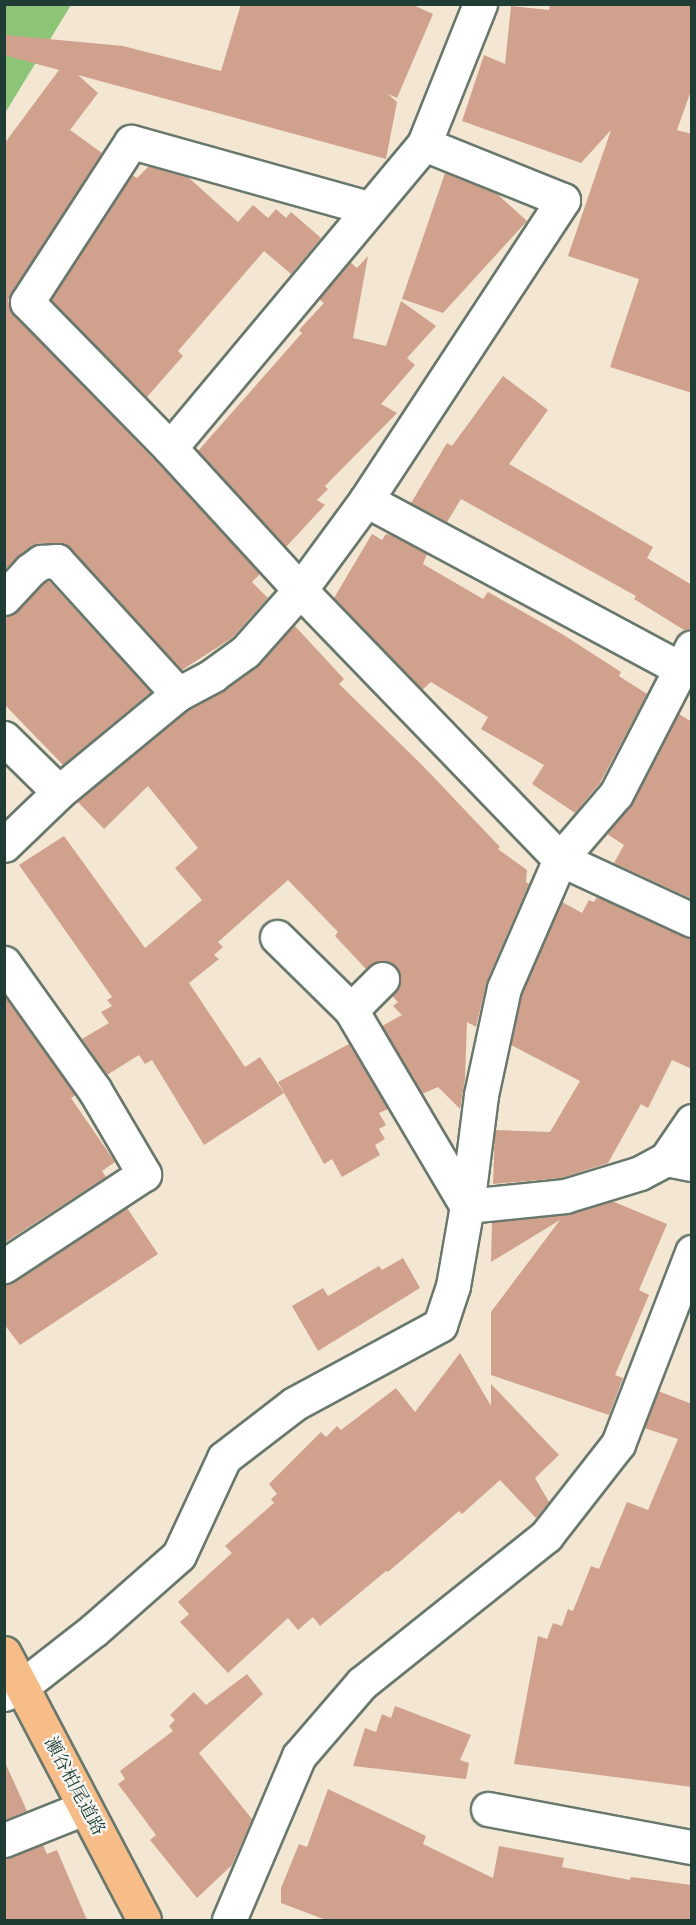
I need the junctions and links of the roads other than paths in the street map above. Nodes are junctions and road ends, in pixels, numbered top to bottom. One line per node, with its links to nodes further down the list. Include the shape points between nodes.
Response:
1 (480, 4): 2 (street)
2 (424, 144): 3 (street); 5 (street, via 563,200)
3 (368, 208): 4 (street); 4 (street, via 131,142 27,302)
4 (170, 448): 6 (street)
5 (366, 500): 6 (street); 8 (street)
6 (300, 590): 9 (street, via 245,652); 13 (street)
7 (4, 598): 9 (street, via 41,562 57,561)
8 (686, 658): 13 (street, via 616,794)
9 (178, 694): 11 (street)
10 (4, 738): 11 (street)
11 (59, 792): 12 (street)
12 (4, 845)
13 (560, 859): 14 (street); 21 (street, via 504,988 482,1095)
14 (692, 920)
15 (277, 937): 18 (street)
16 (4, 963): 23 (street, via 94,1089 144,1174)
17 (382, 980): 18 (street)
18 (351, 1010): 21 (street)
19 (692, 1121): 20 (street)
20 (679, 1161): 21 (street, via 565,1196)
21 (467, 1206): 25 (street, via 453,1286 440,1324 294,1404 224,1458 179,1555 94,1630)
22 (692, 1252): 31 (street, via 618,1444 546,1536 362,1683 299,1756)
23 (4, 1266)
24 (4, 1653): 25 (main road, 瀬谷柏尾道路)
25 (13, 1691): 26 (main road, 瀬谷柏尾道路)
26 (84, 1808): 28 (street); 30 (main road, 瀬谷柏尾道路)
27 (488, 1809): 29 (street)
28 (4, 1840)
29 (692, 1847)
30 (144, 1920)
31 (229, 1920)

